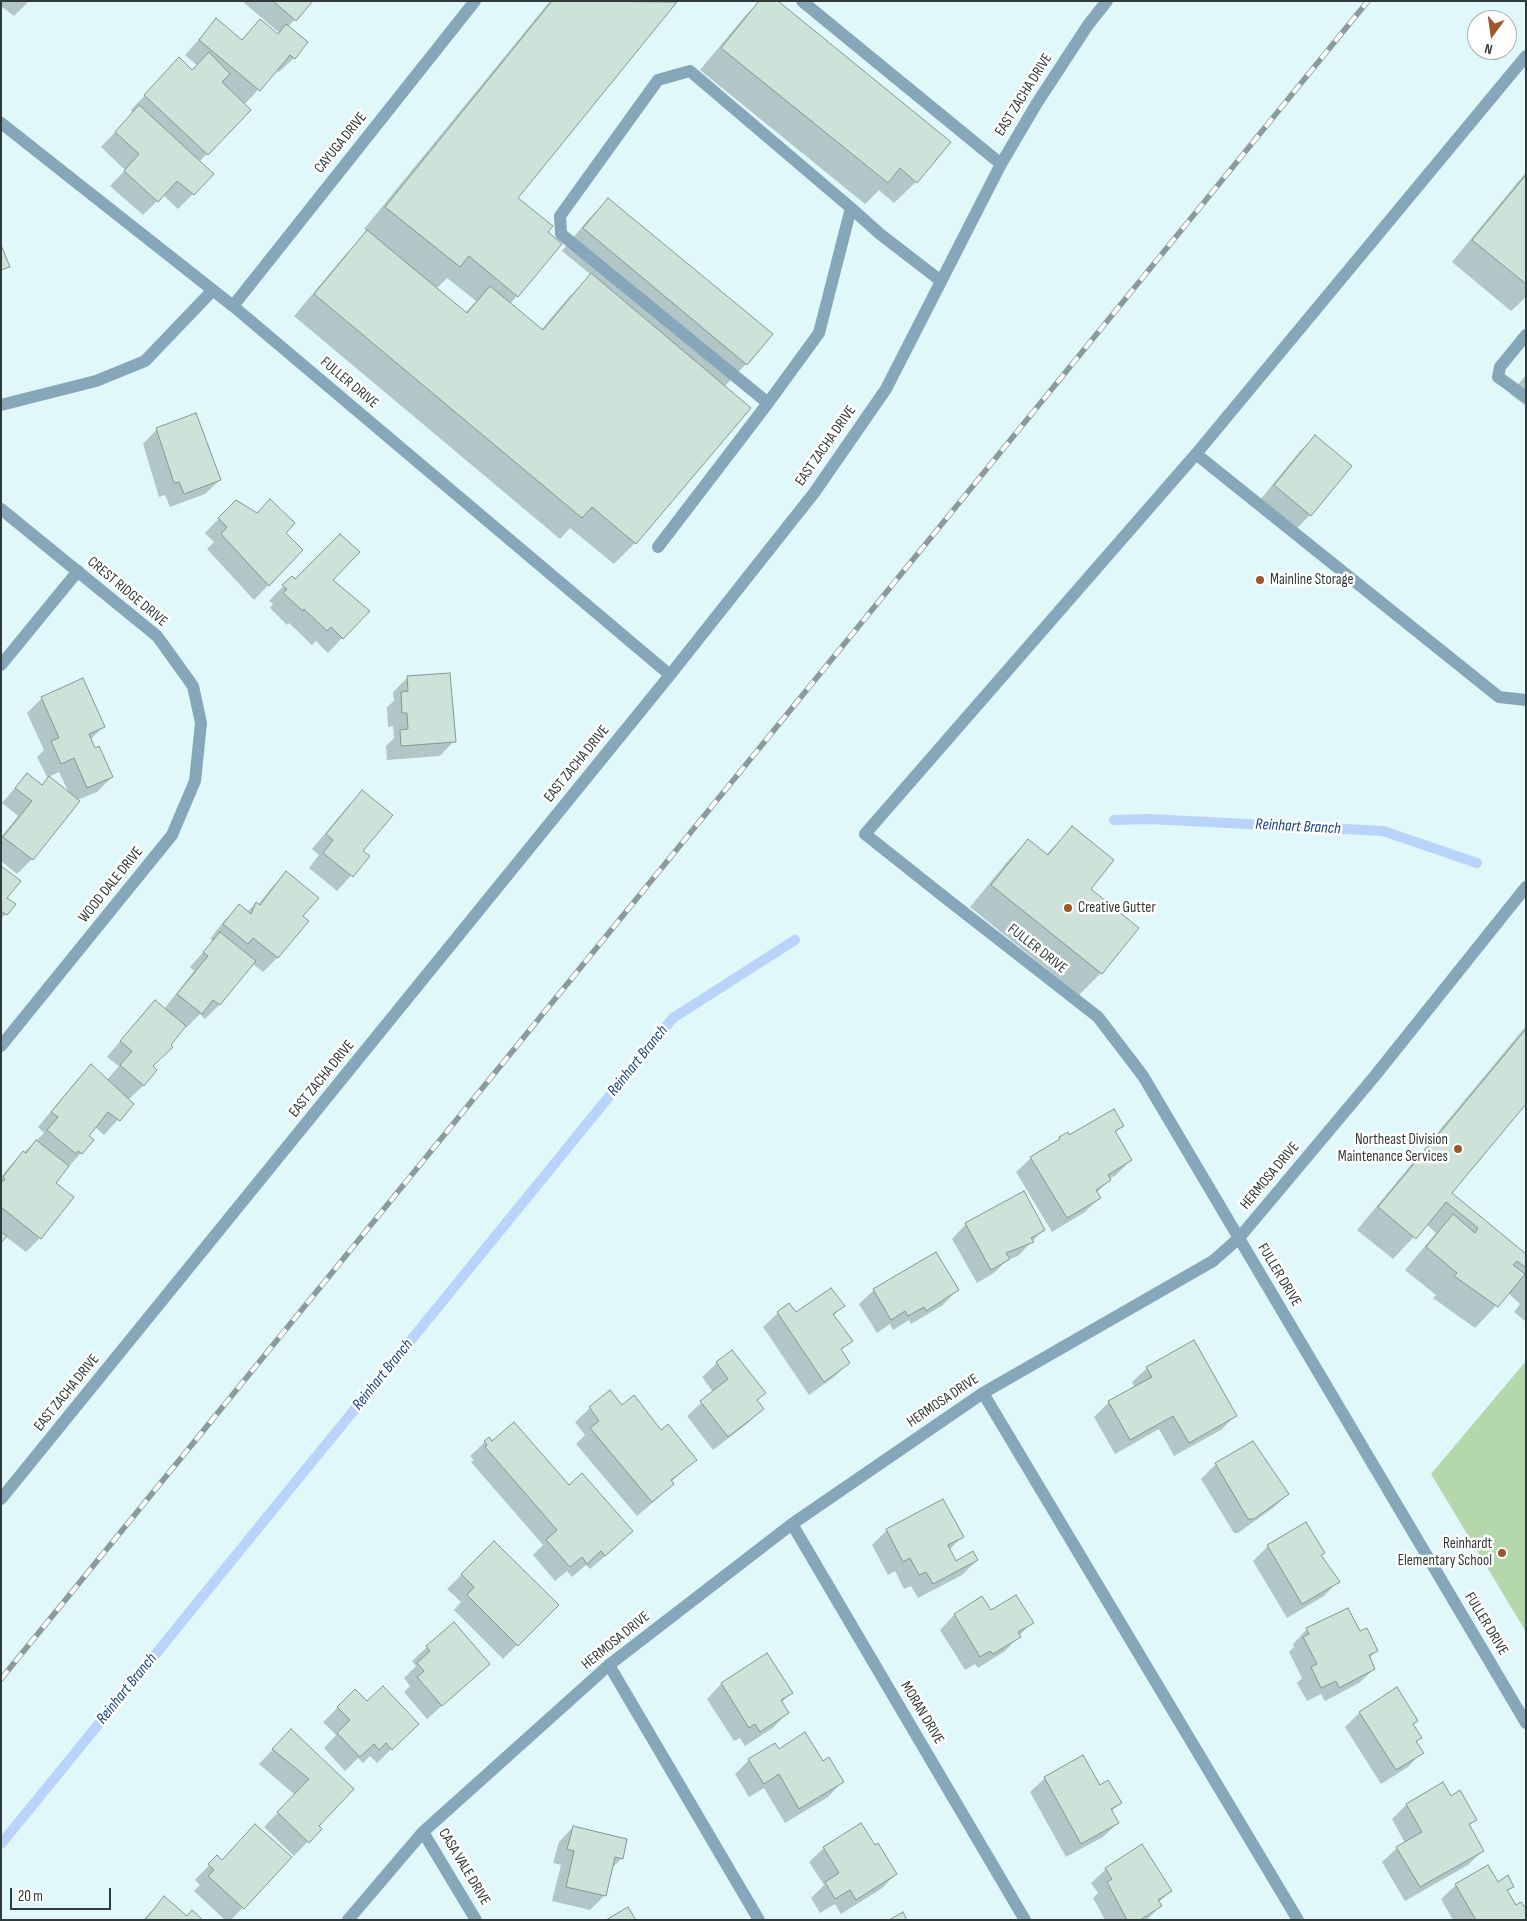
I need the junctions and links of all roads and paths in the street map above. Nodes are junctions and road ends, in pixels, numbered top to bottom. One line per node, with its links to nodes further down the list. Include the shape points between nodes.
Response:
1 (476, 1): 10 (street, CAYUGA DRIVE)
2 (802, 1): 6 (street)
3 (1107, 1): 6 (street, EAST ZACHA DRIVE, via 1037,103)
4 (1526, 56): 15 (street)
5 (1, 123): 9 (street, FULLER DRIVE)
6 (1001, 164): 8 (street, EAST ZACHA DRIVE)
7 (852, 208): 8 (street); 13 (street, via 819,333); 13 (street, via 690,71 658,80 560,216 561,234)
8 (941, 281): 20 (street, EAST ZACHA DRIVE, via 886,389 814,493)
9 (213, 290): 10 (street, FULLER DRIVE); 14 (street, via 145,361 96,381)
10 (233, 306): 20 (street, FULLER DRIVE)
11 (1526, 334): 12 (street, via 1500,367 1498,377)
12 (1526, 397)
13 (768, 403): 17 (street)
14 (1, 405)
15 (1196, 454): 21 (street, via 1499,697); 25 (street, FULLER DRIVE, via 865,834 1098,1016 1142,1076)
16 (1, 509): 18 (street, CREST RIDGE DRIVE)
17 (658, 547)
18 (78, 571): 19 (street); 22 (street, CREST RIDGE DRIVE, via 157,636 193,686)
19 (1, 666)
20 (670, 675): 27 (street, EAST ZACHA DRIVE)
21 (1526, 700)
22 (201, 723): 24 (street, WOOD DALE DRIVE, via 195,781 172,835)
23 (1526, 887): 25 (street, HERMOSA DRIVE, via 1374,1077)
24 (1, 1046)
25 (1239, 1238): 26 (street, HERMOSA DRIVE, via 1212,1261); 30 (street, FULLER DRIVE)
26 (983, 1393): 28 (street, HERMOSA DRIVE); 36 (street)
27 (1, 1499)
28 (792, 1524): 29 (street, HERMOSA DRIVE); 35 (street, MORAN DRIVE)
29 (609, 1665): 31 (street, HERMOSA DRIVE); 34 (street)
30 (1526, 1723)
31 (423, 1832): 32 (street, HERMOSA DRIVE); 33 (street, CASA VALE DRIVE)
32 (348, 1920)
33 (476, 1920)
34 (759, 1920)
35 (1025, 1920)
36 (1298, 1920)

